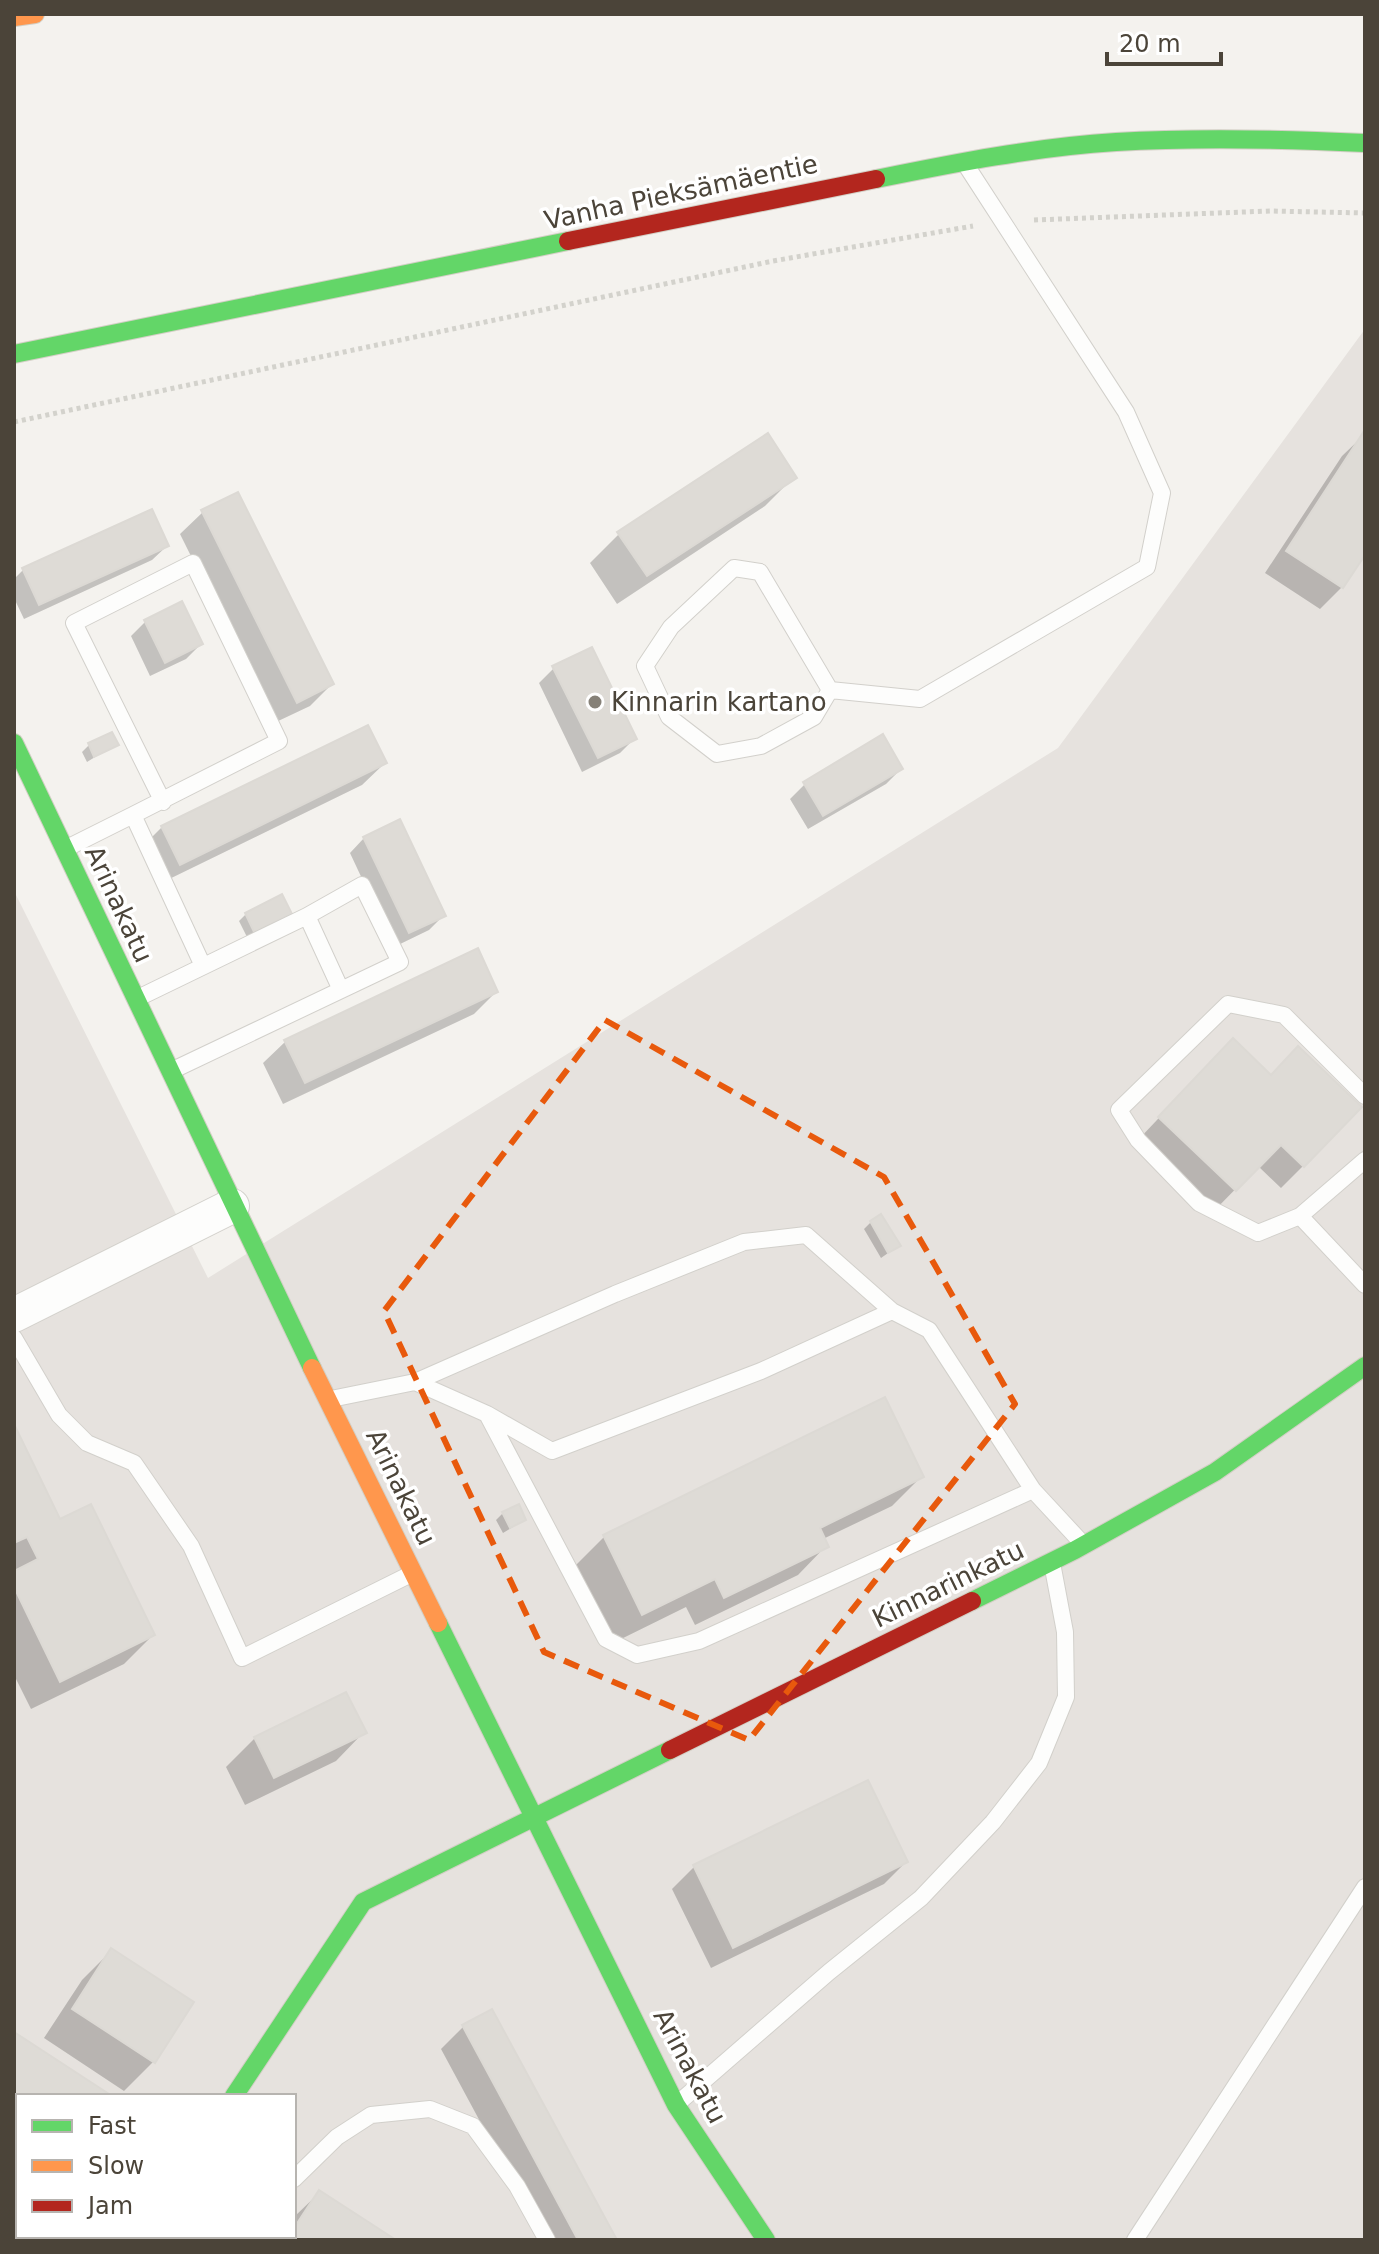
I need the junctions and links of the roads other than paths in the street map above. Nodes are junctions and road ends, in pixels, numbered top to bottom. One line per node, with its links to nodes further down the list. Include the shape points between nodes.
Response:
1 (35, 14): 2 (main road)
2 (14, 17)
3 (1365, 143): 4 (main road, Vanha Pieksämäentie, via 1267,138 1115,142)
4 (964, 161): 5 (main road, Vanha Pieksämäentie); 6 (lane, via 1126,412 1162,493 1147,567 920,699)
5 (14, 354)
6 (830, 690): 6 (lane, via 760,572 734,568 671,627 645,666 669,717 717,754 761,746 814,717)
7 (14, 743): 10 (main road, Arinakatu)
8 (163, 802): 8 (lane, via 279,741 193,563 74,623); 9 (lane)
9 (133, 815): 10 (lane); 12 (lane)
10 (64, 849): 14 (main road, Arinakatu)
11 (307, 916): 12 (lane); 13 (lane); 13 (lane, via 362,885 400,962)
12 (203, 966): 14 (lane)
13 (341, 990): 15 (lane)
14 (135, 1000): 15 (main road, Arinakatu)
15 (169, 1072): 18 (main road, Arinakatu)
16 (1365, 1096): 19 (lane, via 1284,1015 1228,1004 1119,1110 1138,1140 1199,1203 1258,1233)
17 (1365, 1160): 19 (lane)
18 (232, 1206): 22 (street); 26 (main road, Arinakatu)
19 (1300, 1216): 20 (lane)
20 (1365, 1285)
21 (892, 1311): 25 (lane, via 806,1235 744,1242); 27 (lane, via 761,1371 552,1451); 28 (lane, via 929,1330)
22 (14, 1315)
23 (14, 1338): 31 (lane, via 59,1415 87,1443 134,1463 191,1546 242,1658)
24 (1363, 1373): 29 (main road, Kinnarinkatu, via 1215,1472)
25 (415, 1382): 26 (lane); 27 (lane)
26 (328, 1399): 31 (main road, Arinakatu)
27 (487, 1414): 28 (lane, via 606,1639 637,1655 699,1641)
28 (1033, 1490): 29 (lane)
29 (1084, 1545): 30 (main road, Kinnarinkatu)
30 (1052, 1562): 32 (main road, Kinnarinkatu); 35 (lane, via 1065,1632 1066,1697 1039,1763 993,1822 921,1898)
31 (414, 1572): 32 (main road, Arinakatu)
32 (536, 1816): 34 (main road, Kinnarinkatu, via 363,1902); 35 (main road, Arinakatu)
33 (1365, 1887): 39 (lane)
34 (235, 2094)
35 (676, 2105): 38 (main road, Arinakatu)
36 (296, 2177): 37 (lane, via 337,2137 371,2115 430,2109 473,2126 517,2186)
37 (547, 2240)
38 (766, 2240)
39 (1135, 2240)

